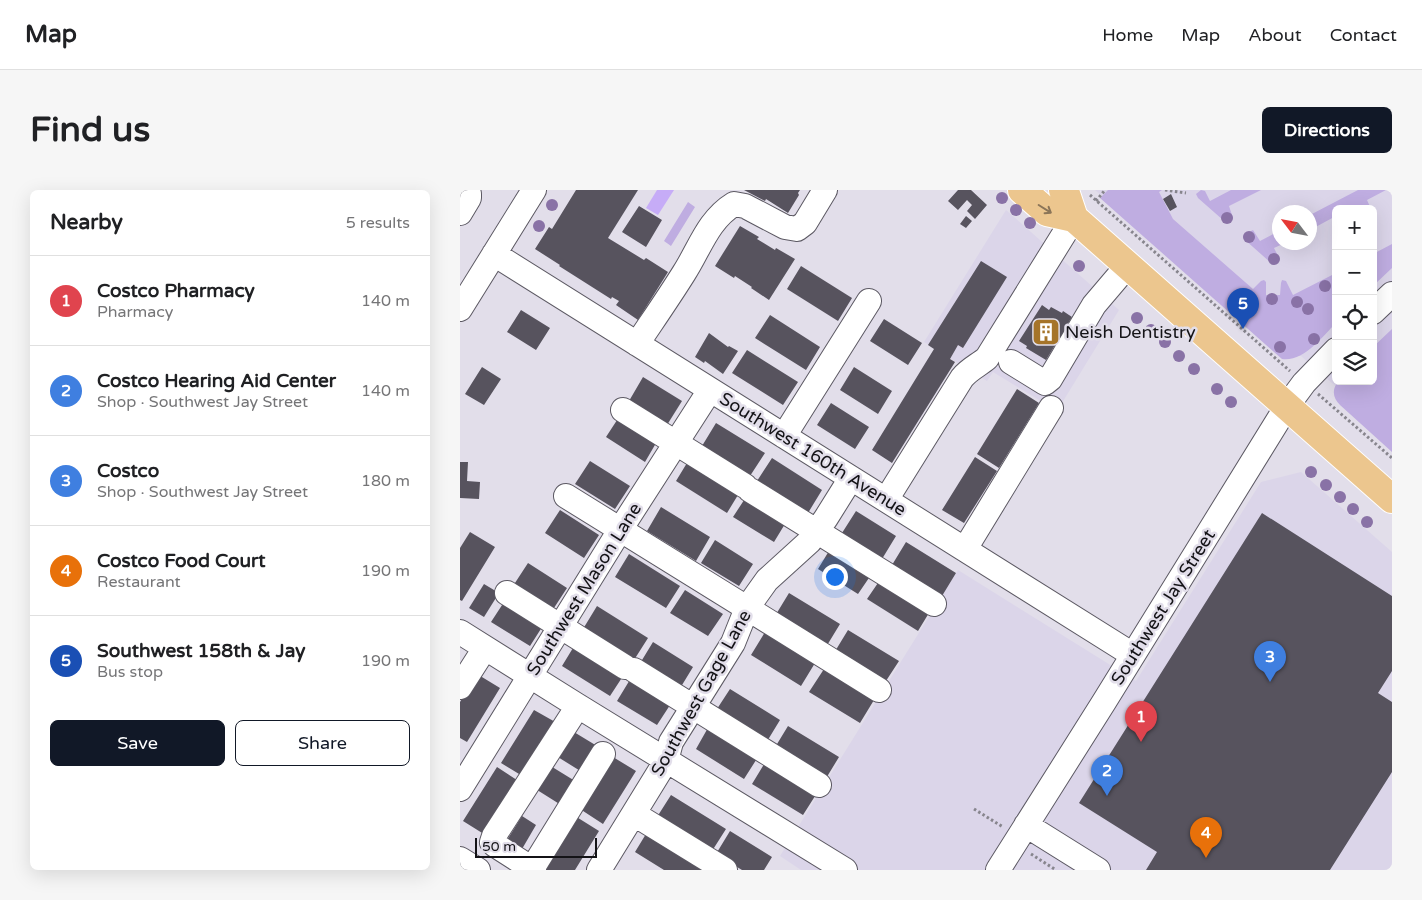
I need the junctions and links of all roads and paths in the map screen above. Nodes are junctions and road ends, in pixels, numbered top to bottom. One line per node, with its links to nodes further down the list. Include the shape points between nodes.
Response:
1 (464, 190): 11 (street, via 469,198)
2 (534, 190): 13 (street)
3 (825, 190): 19 (street, via 805,223 797,229 785,227 746,206 734,204 722,211)
4 (1022, 190): 12 (main road, one-way to 12, via 1047,212)
5 (1063, 190): 12 (main road)
6 (1084, 190): 10 (path)
7 (1105, 190): 10 (path)
8 (1165, 190): 9 (path)
9 (1186, 193)
10 (1096, 201): 21 (path)
11 (460, 213)
12 (1074, 218): 14 (main road); 33 (street, via 987,358 962,378)
13 (494, 254): 18 (street); 19 (street, Southwest 160th Avenue)
14 (1128, 265): 22 (street, via 1094,305 1046,383); 25 (main road)
15 (1392, 294): 17 (street)
16 (869, 301): 28 (street)
17 (1377, 308)
18 (460, 309)
19 (637, 344): 23 (street, Southwest 160th Avenue)
20 (1332, 354): 25 (street, Southwest Jay Street)
21 (1277, 360)
22 (1011, 362)
23 (710, 390): 28 (street, Southwest 160th Avenue); 29 (street, Southwest Mason Lane)
24 (1328, 403): 30 (path)
25 (1286, 406): 34 (main road); 44 (street, Southwest Jay Street)
26 (1051, 408): 37 (street)
27 (623, 410): 29 (street)
28 (784, 436): 31 (street, Southwest 160th Avenue)
29 (676, 443): 35 (street, Southwest Mason Lane); 36 (street)
30 (1392, 458)
31 (850, 478): 33 (street, Southwest 160th Avenue); 36 (street, Southwest Gage Lane)
32 (566, 496): 35 (street)
33 (886, 500): 37 (street, Southwest 160th Avenue)
34 (1392, 500)
35 (620, 530): 40 (street); 41 (street, Southwest Mason Lane)
36 (817, 532): 39 (street); 40 (street, Southwest Gage Lane, via 798,554 767,580)
37 (964, 549): 44 (street, Southwest 160th Avenue)
38 (507, 593): 41 (street)
39 (934, 604)
40 (747, 608): 47 (street); 49 (street, Southwest Gage Lane, via 733,643)
41 (561, 627): 45 (street, Southwest Mason Lane); 49 (street)
42 (460, 632): 43 (street)
43 (485, 648): 45 (street); 46 (street)
44 (1133, 655): 55 (street, Southwest Jay Street)
45 (530, 676): 48 (street); 53 (street, Southwest Mason Lane)
46 (460, 687)
47 (879, 690)
48 (578, 706): 51 (street); 58 (street, via 492,842)
49 (693, 706): 51 (street, Southwest Gage Lane, via 671,742); 52 (street)
50 (604, 754): 58 (street)
51 (666, 761): 54 (street, Southwest Gage Lane); 61 (street)
52 (820, 785)
53 (460, 789)
54 (634, 814): 59 (street, Southwest Gage Lane); 60 (street)
55 (1026, 825): 62 (street, Southwest Jay Street); 63 (street)
56 (460, 859): 57 (street)
57 (478, 870)
58 (533, 870)
59 (599, 870)
60 (725, 870)
61 (845, 870)
62 (998, 870)
63 (1098, 870)

